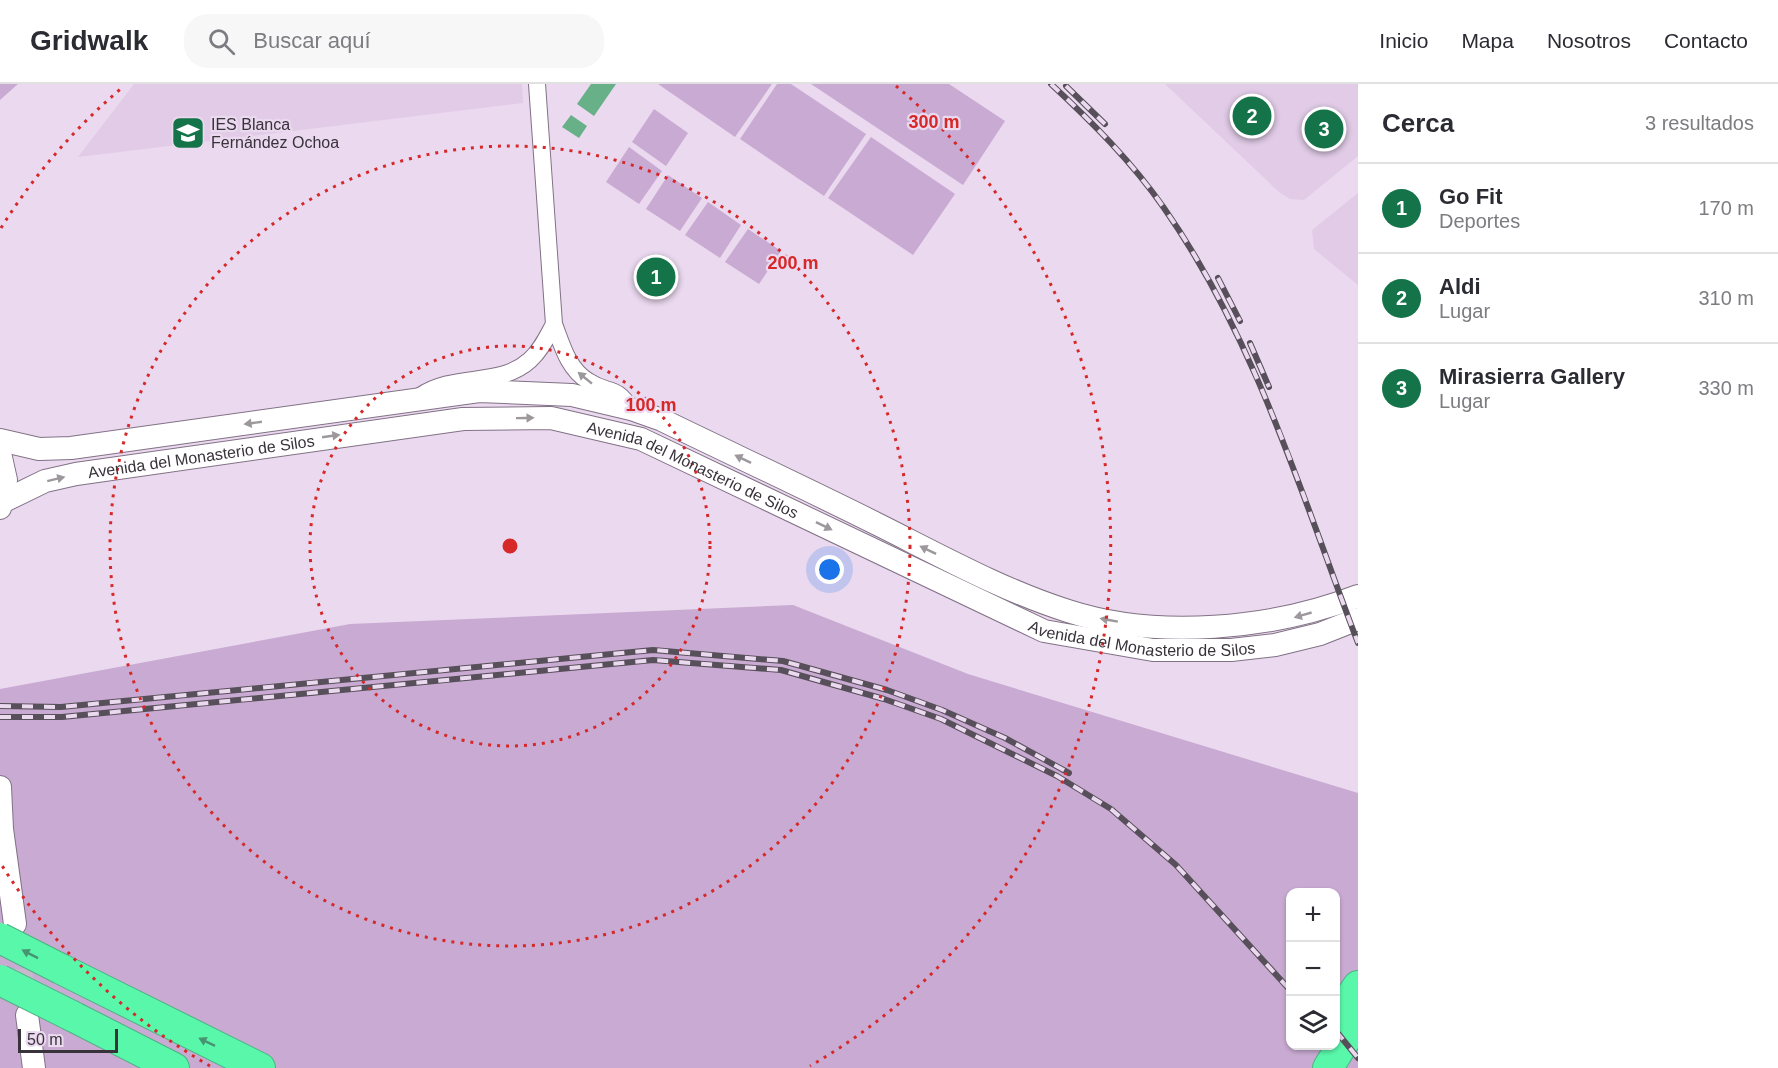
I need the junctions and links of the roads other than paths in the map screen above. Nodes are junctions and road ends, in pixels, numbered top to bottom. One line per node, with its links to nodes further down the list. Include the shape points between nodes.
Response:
1 (537, 84): 2 (street)
2 (554, 324): 3 (street, via 539,351 508,374 435,386); 4 (street, one-way to 2, via 621,394 580,375 565,354)
3 (415, 400): 4 (street, Avenida del Monasterio de Silos, via 479,391 522,391 572,395); 5 (street, Avenida del Monasterio de Silos, one-way to 5, via 71,448 39,449)
4 (631, 409): 8 (street, Avenida del Monasterio de Silos, one-way to 4, via 1292,618 1187,628 1070,612 1005,588 662,420)
5 (0, 440)
6 (0, 453): 7 (street, via 6,480)
7 (1, 505): 9 (street, Avenida del Monasterio de Silos, one-way to 9, via 45,481 76,474 463,419 551,418 641,439 1044,631 1153,650 1231,650 1275,645)
8 (1358, 596)
9 (1358, 619)
10 (0, 787): 11 (street)
11 (8, 931): 19 (highway, one-way to 11, bridge, via 61,969)
12 (0, 980): 18 (highway, bridge)
13 (1358, 986): 15 (highway)
14 (27, 1015): 17 (street)
15 (1343, 1020): 21 (highway); 22 (highway)
16 (1319, 1050): 20 (highway)
17 (34, 1068)
18 (174, 1068)
19 (260, 1068)
20 (1309, 1068)
21 (1328, 1068)
22 (1333, 1068)

